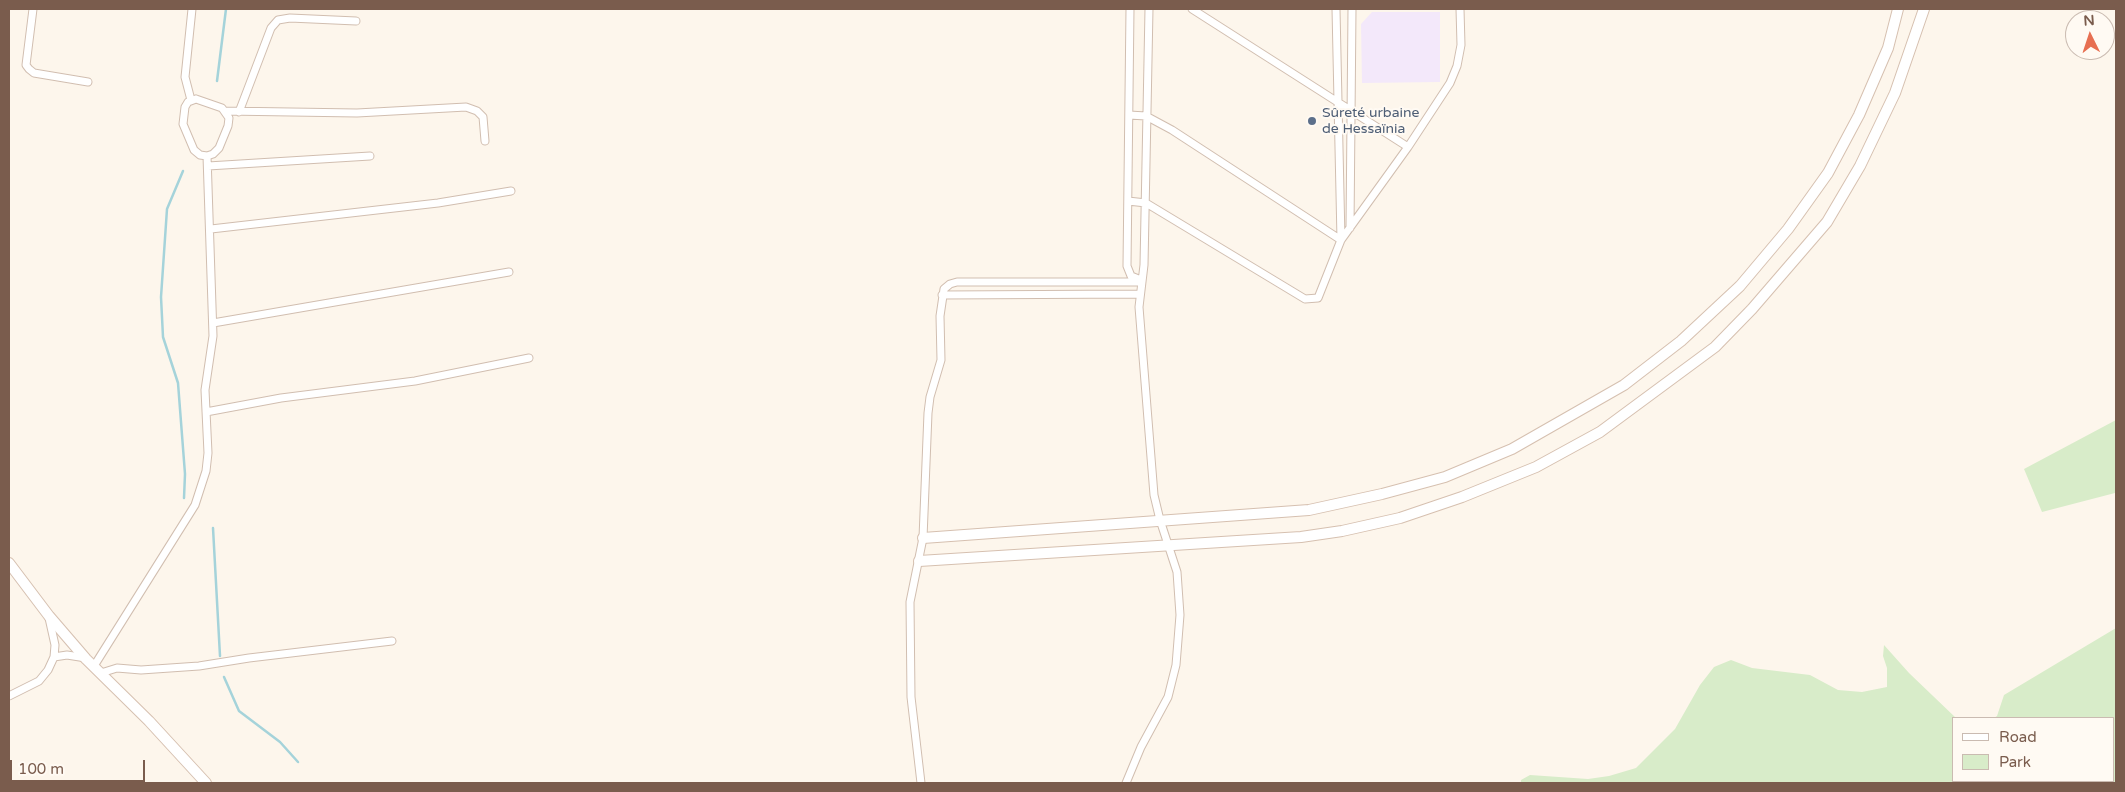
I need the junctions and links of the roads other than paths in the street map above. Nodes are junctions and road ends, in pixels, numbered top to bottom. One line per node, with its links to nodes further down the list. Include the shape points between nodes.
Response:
1 (33, 9): 12 (street, via 26,65 29,70)
2 (192, 9): 13 (street, via 186,77)
3 (1130, 9): 18 (street)
4 (1149, 9): 19 (street)
5 (1192, 9): 14 (street)
6 (1336, 9): 14 (street)
7 (1352, 9): 15 (street)
8 (1460, 9): 21 (street, via 1461,45 1457,66 1450,83)
9 (1898, 9): 41 (street, via 1888,48 1859,115 1828,173 1788,229 1740,286 1681,341 1624,385 1512,449 1445,477 1309,510)
10 (1924, 9): 43 (street, via 1894,93 1860,166 1826,222 1715,347 1654,394 1600,432 1536,467 1400,518 1301,537)
11 (356, 21): 17 (street, via 278,20 271,28)
12 (88, 82)
13 (192, 100): 16 (street, via 200,99); 22 (street, via 184,107 183,124 194,150)
14 (1338, 102): 15 (street); 28 (street)
15 (1350, 110): 21 (street); 29 (street)
16 (225, 111): 17 (street); 22 (street, via 229,118 228,126 219,148)
17 (238, 112): 20 (street, via 356,113 466,107 483,117)
18 (1129, 115): 19 (street); 26 (street)
19 (1146, 116): 27 (street); 31 (street)
20 (485, 141)
21 (1408, 147): 29 (street)
22 (207, 156): 24 (street)
23 (370, 156): 24 (street)
24 (208, 166): 30 (street)
25 (512, 191): 30 (street, via 438,203)
26 (1128, 201): 27 (street); 33 (street, via 1128,270)
27 (1146, 203): 31 (street, via 1305,299 1318,298); 33 (street)
28 (1341, 228): 29 (street); 31 (street)
29 (1350, 228): 31 (street)
30 (211, 229): 38 (street)
31 (1341, 240)
32 (509, 272): 38 (street)
33 (1141, 281): 34 (street); 35 (street)
34 (1052, 282): 36 (street); 37 (street, via 953,282)
35 (1139, 294): 36 (street); 41 (street, via 1154,495)
36 (1051, 295): 37 (street)
37 (942, 296): 42 (street, via 940,360 928,413)
38 (213, 323): 40 (street, via 205,390)
39 (529, 358): 40 (street, via 415,381 281,398)
40 (206, 412): 50 (street, via 206,471 195,505)
41 (1160, 520): 42 (street); 43 (street)
42 (923, 538): 44 (street)
43 (1169, 545): 44 (street); 54 (street, via 1180,597 1176,665 1168,697)
44 (919, 561): 53 (street, via 910,594 909,631 911,697)
45 (9, 563): 46 (street)
46 (49, 616): 48 (street); 49 (street)
47 (392, 641): 50 (street, via 199,666)
48 (54, 657): 49 (street); 51 (street, via 39,681)
49 (86, 659): 50 (street)
50 (98, 670): 52 (street)
51 (9, 696)
52 (206, 783)
53 (921, 783)
54 (1126, 783)

